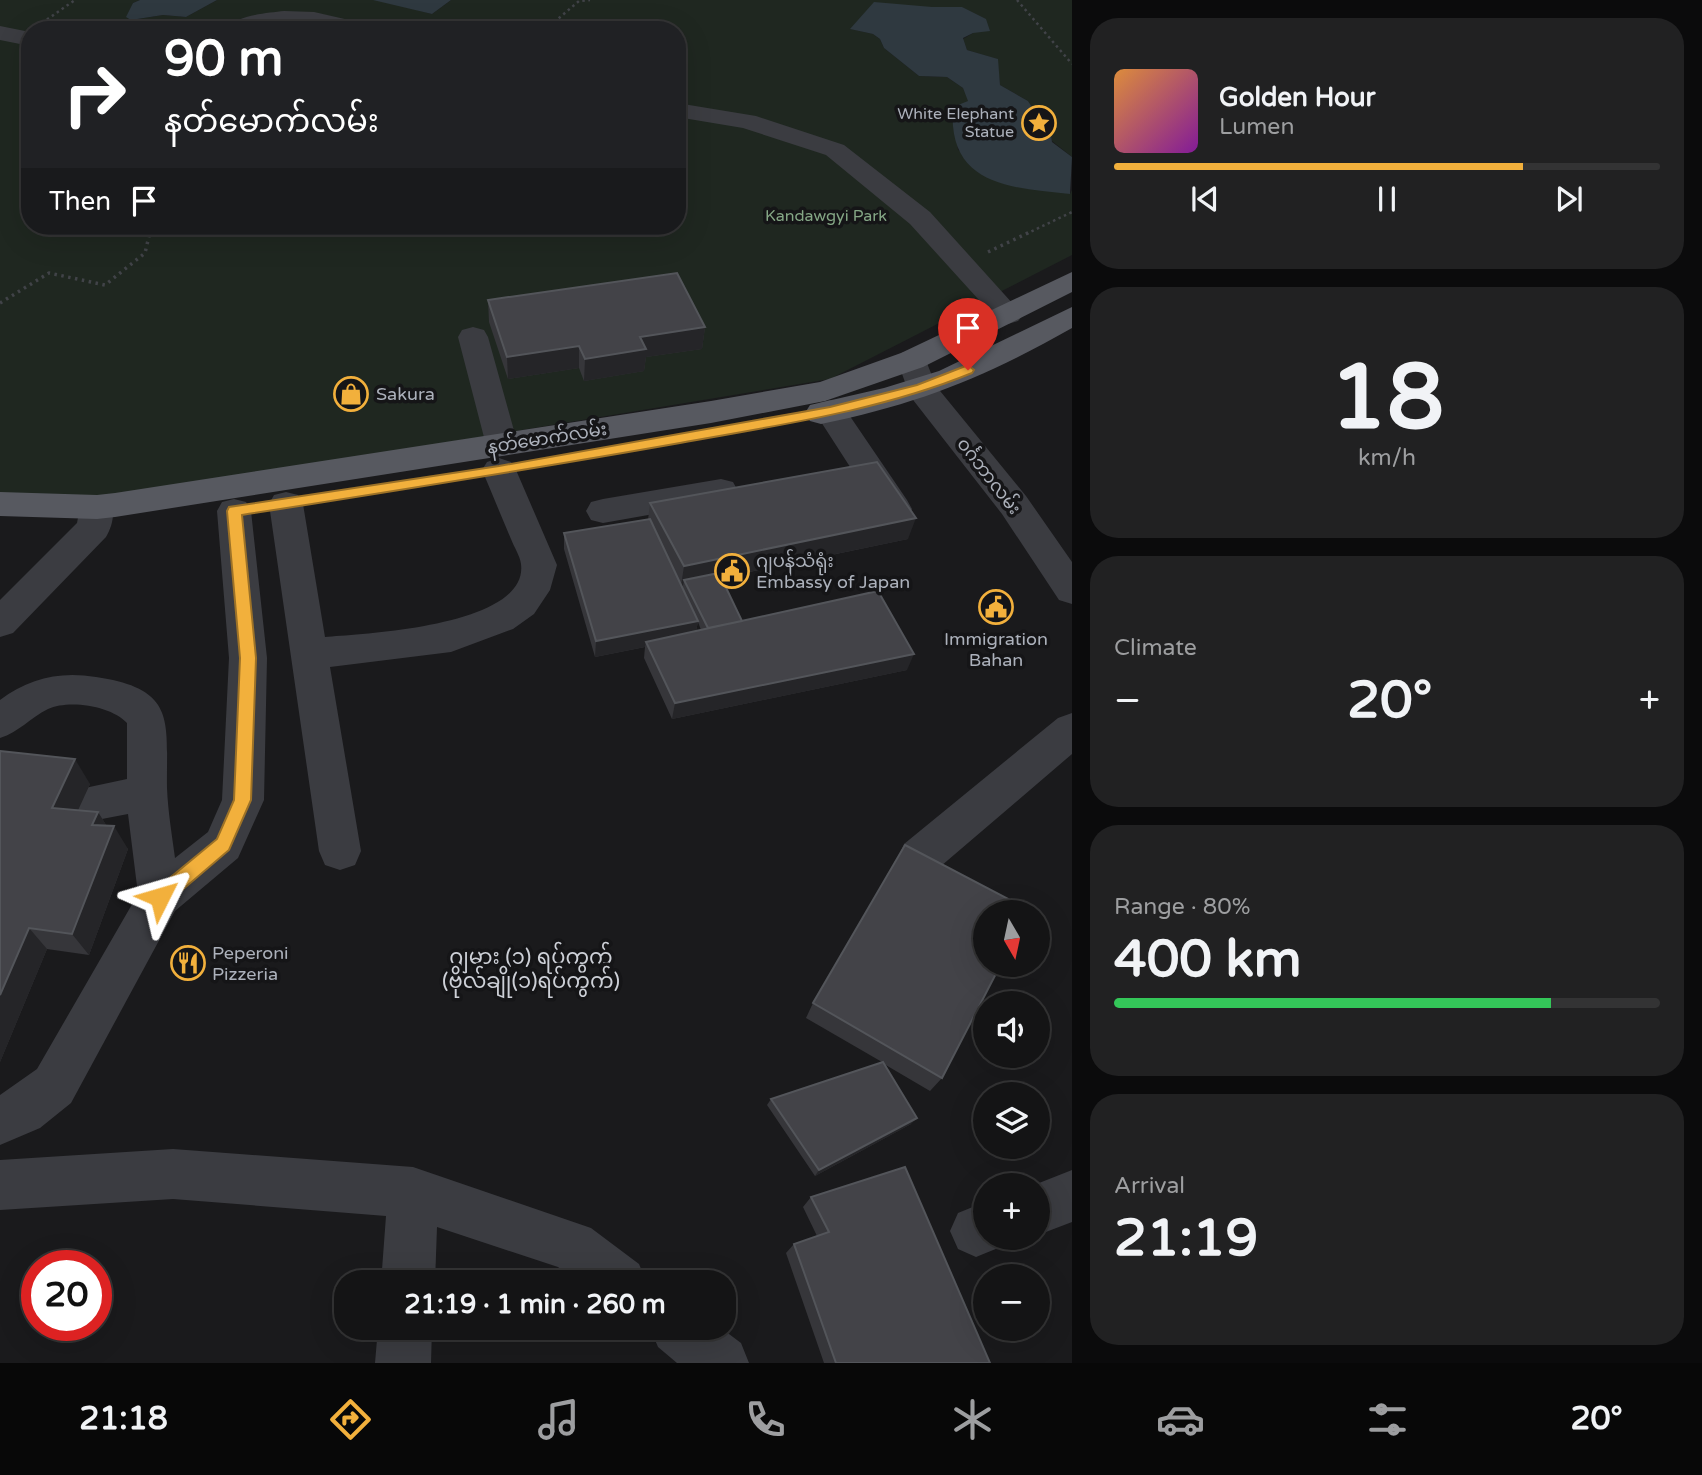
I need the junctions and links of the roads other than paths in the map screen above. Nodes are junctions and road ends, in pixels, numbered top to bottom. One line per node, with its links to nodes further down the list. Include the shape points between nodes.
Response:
1 (262, 21): 2 (street, via 300,16)
2 (322, 21)
3 (0, 33): 4 (street)
4 (21, 37)
5 (686, 111): 7 (street, via 747,121 835,150 920,218)
6 (1072, 281): 7 (main road, နတ်မောက်လမ်း)
7 (1007, 315): 10 (main road, နတ်မောက်လမ်း)
8 (1072, 316): 10 (main road, နတ်မောက်လမ်း, via 992,360)
9 (473, 337): 13 (street)
10 (916, 374): 11 (main road, နတ်မောက်လမ်း); 12 (main road, နတ်မောက်လမ်း, via 710,412); 24 (street, ဝင်္ဂဘာလမ်း, via 1014,505)
11 (830, 411): 12 (main road, နတ်မောက်လမ်း); 14 (street)
12 (575, 445): 13 (main road, နတ်မောက်လမ်း)
13 (500, 458): 17 (main road, နတ်မောက်လမ်း); 19 (main road, နတ်မောက်လမ်း); 27 (street, via 539,565 532,590 521,604 500,619 451,637)
14 (868, 466): 15 (street); 22 (street)
15 (828, 473)
16 (749, 486): 20 (street)
17 (234, 499): 19 (main road, နတ်မောက်လမ်း); 21 (main road, နတ်မောက်လမ်း); 34 (street, via 248,658 243,800 223,845)
18 (0, 504): 21 (main road, နတ်မောက်လမ်း)
19 (286, 504): 27 (street)
20 (603, 511)
21 (96, 518): 23 (main road, နတ်မောက်လမ်း); 26 (street)
22 (902, 519)
23 (0, 527)
24 (1059, 554): 25 (street, ဝင်္ဂဘာလမ်း)
25 (1072, 590)
26 (0, 623)
27 (310, 653): 32 (street)
28 (0, 722): 30 (street, via 49,692 79,689 133,704 145,714 148,731)
29 (1072, 730): 33 (street)
30 (147, 793): 31 (street); 34 (street)
31 (81, 805)
32 (340, 850)
33 (919, 858)
34 (160, 897): 35 (street, via 54,1086 23,1111)
35 (0, 1120)
36 (0, 1185): 37 (street, via 173,1174)
37 (414, 1193): 40 (street); 41 (street, via 573,1246)
38 (1072, 1196): 39 (street)
39 (1050, 1204)
40 (409, 1270)
41 (603, 1270)
42 (404, 1340): 44 (street)
43 (692, 1340): 45 (street)
44 (403, 1363)
45 (721, 1363)

